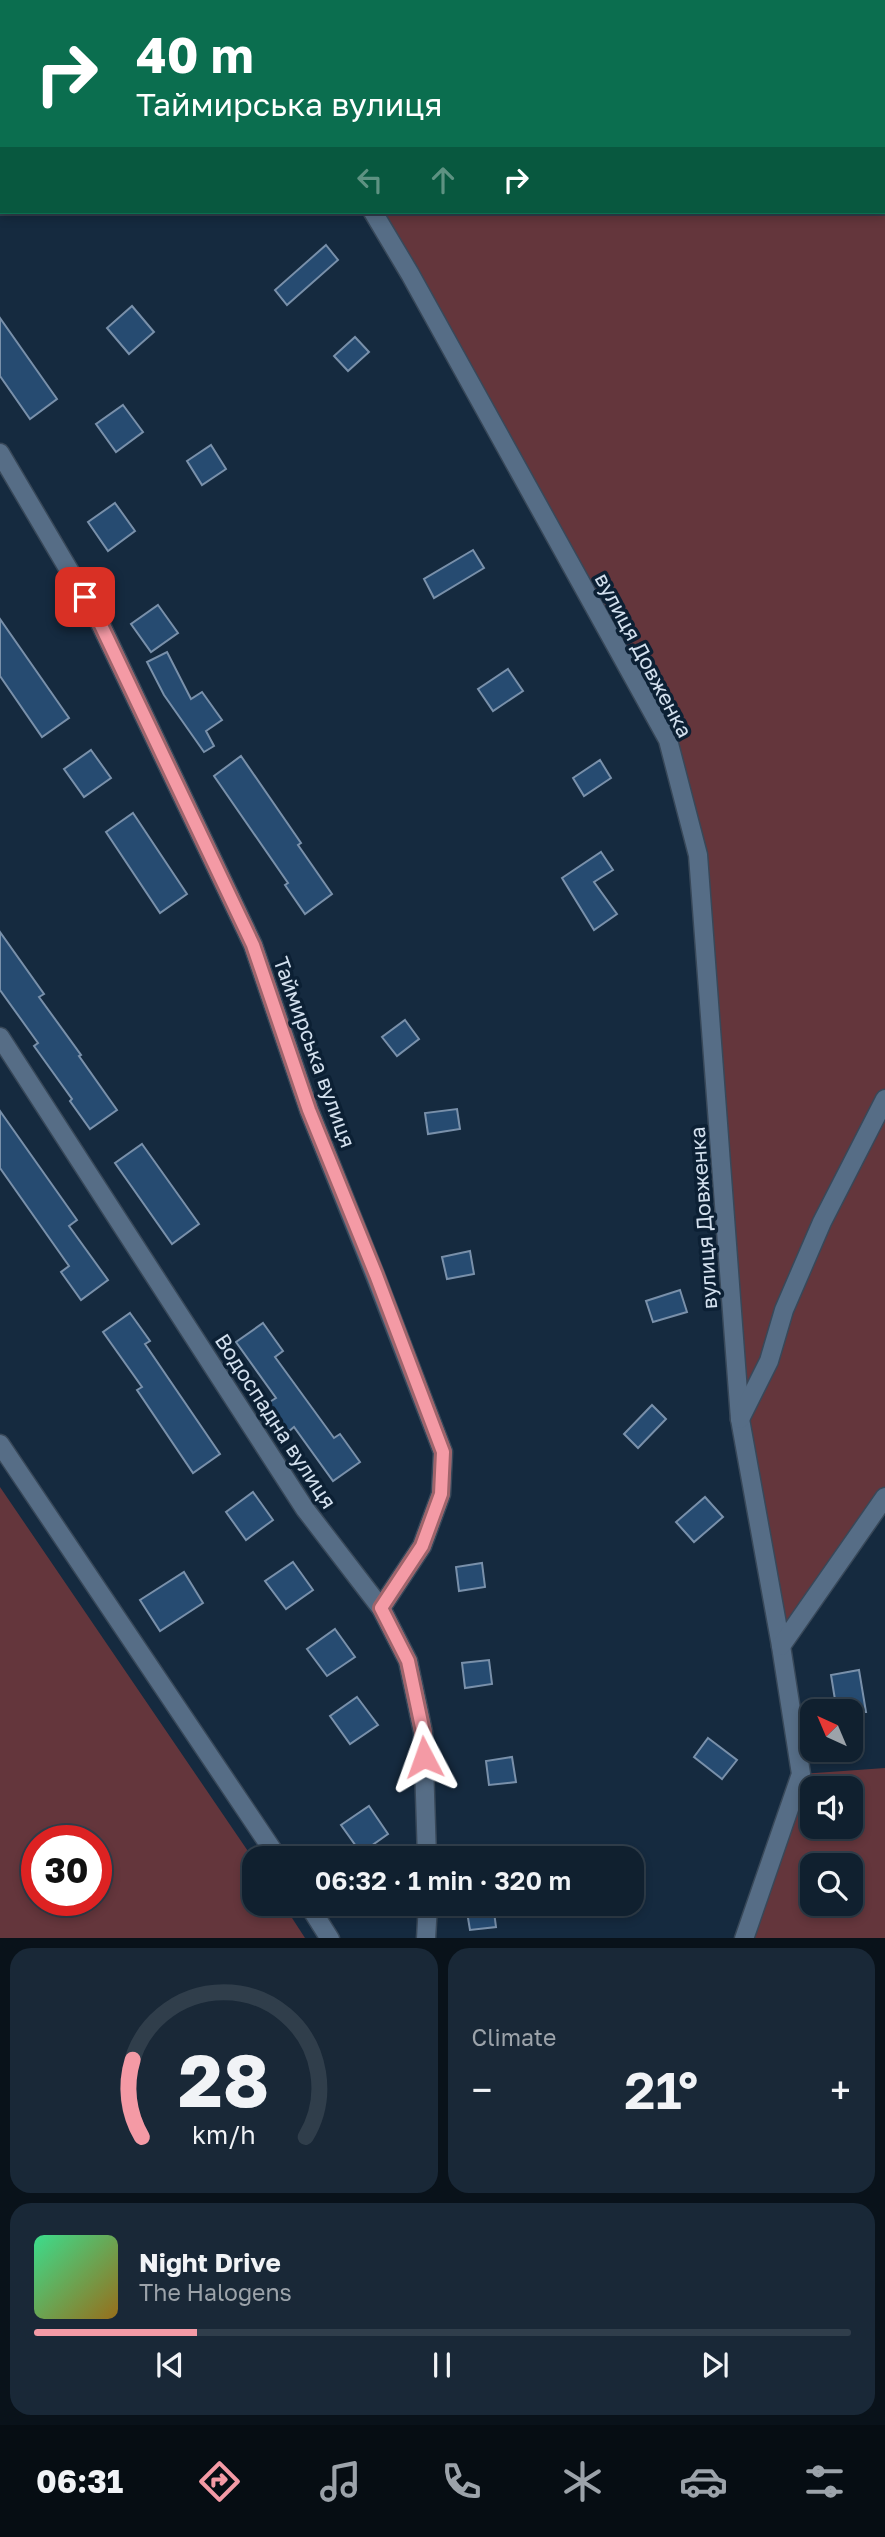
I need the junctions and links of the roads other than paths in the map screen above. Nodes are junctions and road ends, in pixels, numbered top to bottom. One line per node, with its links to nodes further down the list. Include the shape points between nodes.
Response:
1 (374, 214): 5 (street, вулиця Довженка, via 667,740 698,855)
2 (0, 453): 8 (street, Таймирська вулиця, via 99,621 253,945 309,1110 443,1452 441,1494 422,1546)
3 (0, 1037): 8 (street, Водоспадна вулиця, via 305,1509)
4 (885, 1099): 5 (street, via 822,1222 784,1310 769,1361)
5 (740, 1419): 9 (street, вулиця Довженка)
6 (0, 1444): 10 (street)
7 (885, 1497): 9 (street)
8 (381, 1608): 11 (street, Водоспадна вулиця, via 408,1661 423,1732)
9 (781, 1646): 16 (street, вулиця Довженка, via 801,1774)
10 (270, 1846)
11 (427, 1846)
12 (316, 1916): 14 (street)
13 (427, 1916): 15 (street)
14 (330, 1938)
15 (426, 1938)
16 (744, 1938)

